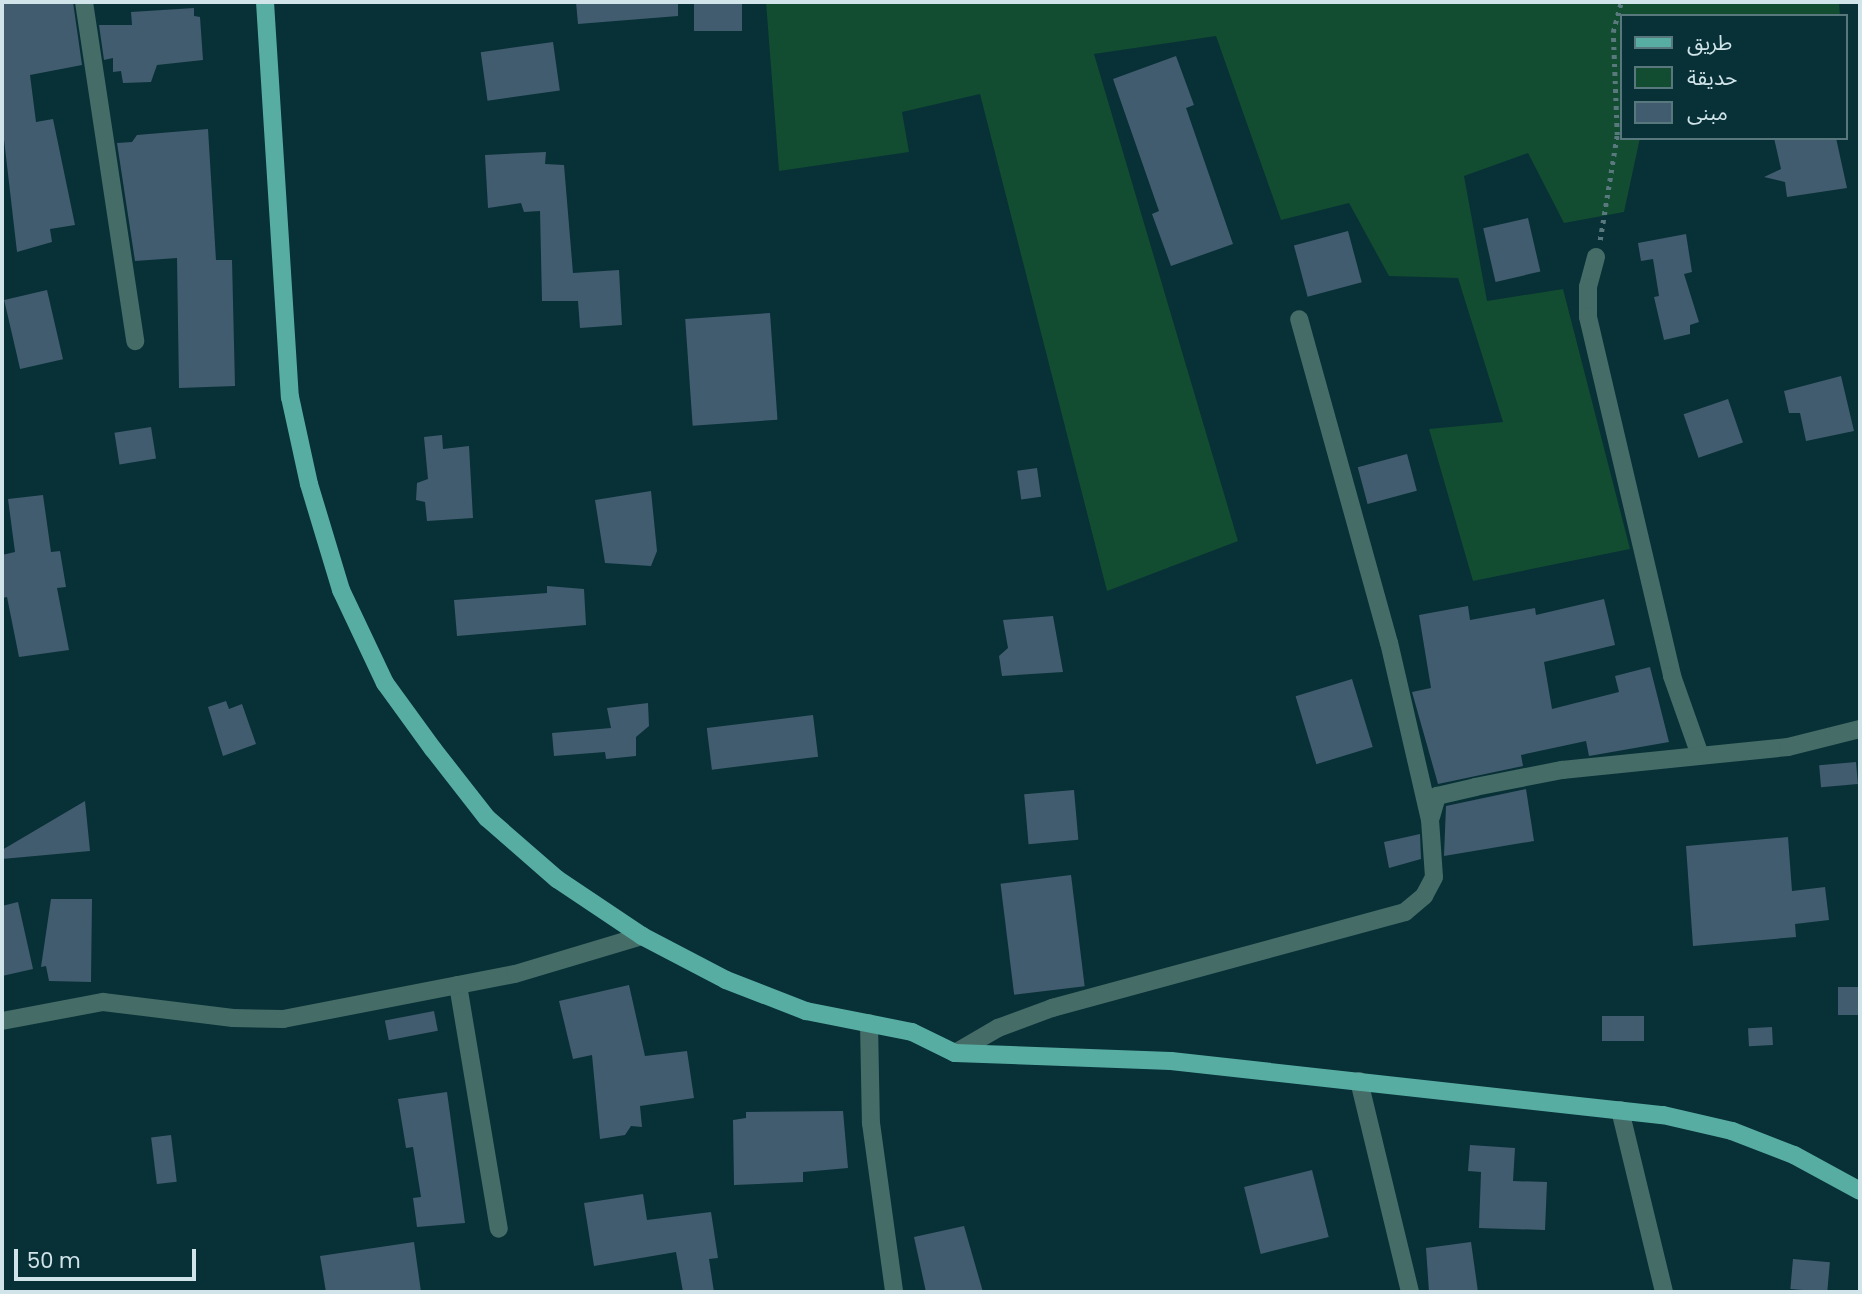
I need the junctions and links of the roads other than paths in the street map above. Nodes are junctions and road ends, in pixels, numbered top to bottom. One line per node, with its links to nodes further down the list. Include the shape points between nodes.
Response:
1 (84, 2): 5 (street, via 89,64)
2 (265, 2): 9 (main road, via 290,397 309,484 341,590 385,683 487,818 557,879)
3 (1596, 257): 7 (street, via 1588,287 1588,317 1672,676)
4 (1299, 319): 8 (street, via 1389,643)
5 (135, 341)
6 (1860, 729): 7 (street, via 1788,747)
7 (1700, 755): 8 (street, via 1562,770 1437,796)
8 (1430, 820): 13 (street, via 1434,877 1424,896 1405,912 1052,1008 998,1028)
9 (642, 936): 10 (street, via 570,961); 12 (main road, via 726,980 806,1011)
10 (458, 985): 11 (street, via 283,1019 233,1018 103,1002); 17 (street)
11 (2, 1020)
12 (869, 1023): 13 (main road, via 912,1032); 18 (street, via 871,1123)
13 (955, 1053): 14 (main road, via 1171,1061)
14 (1359, 1081): 15 (main road); 19 (street)
15 (1620, 1110): 16 (main road, via 1732,1131 1794,1155); 20 (street)
16 (1860, 1191)
17 (499, 1229)
18 (894, 1292)
19 (1410, 1292)
20 (1664, 1292)

